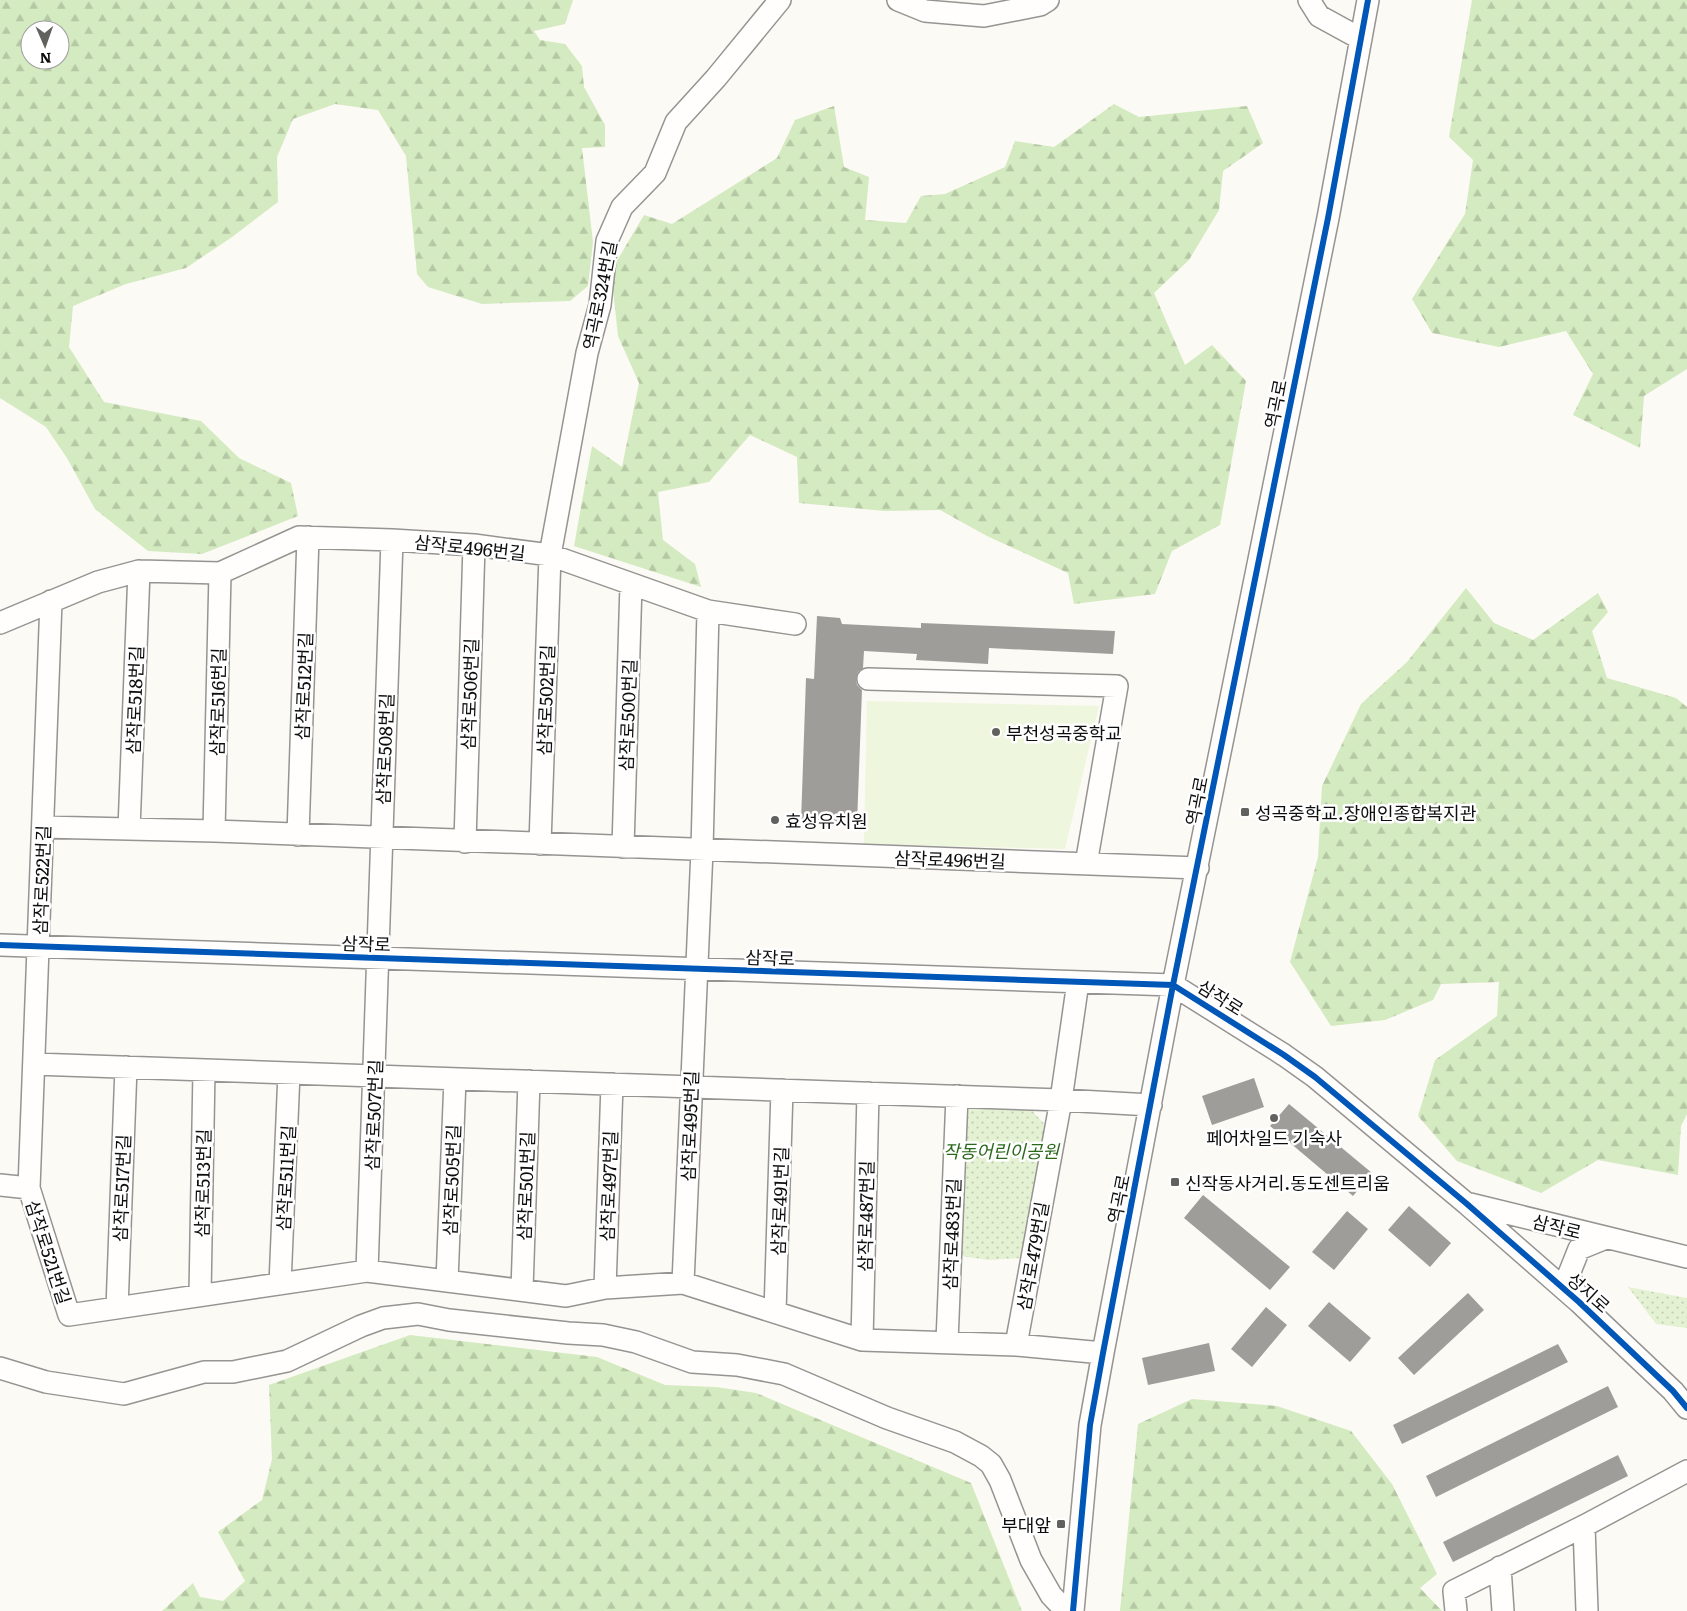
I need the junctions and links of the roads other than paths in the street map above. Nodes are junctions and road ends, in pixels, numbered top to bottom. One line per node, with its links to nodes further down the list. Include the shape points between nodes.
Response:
1 (780, 0): 10 (street, 역곡로324번길, via 676,122 655,173 622,207 607,241 600,305)
2 (898, 0): 3 (street, via 924,11 984,16 1040,5)
3 (1048, 0)
4 (1309, 0): 6 (street, via 1319,16)
5 (1368, 0): 6 (street, 역곡로)
6 (1360, 39): 29 (street, 역곡로, via 1326,228)
7 (308, 537): 8 (street, 삼작로496번길); 12 (street, 삼작로496번길, via 299,537); 22 (street, 삼작로512번길)
8 (392, 540): 9 (street, 삼작로496번길); 23 (street, 삼작로508번길)
9 (474, 545): 10 (street, 삼작로496번길); 24 (street, 삼작로506번길)
10 (550, 555): 13 (street, 삼작로496번길); 25 (street, 삼작로502번길)
11 (139, 572): 12 (street, 삼작로496번길); 14 (street, 삼작로496번길, via 98,582); 20 (street, 삼작로518번길)
12 (220, 573): 21 (street, 삼작로516번길)
13 (631, 584): 15 (street, 삼작로496번길); 26 (street, 삼작로500번길)
14 (51, 601): 16 (street, 삼작로496번길); 19 (street, 삼작로522번길)
15 (708, 610): 17 (street, 삼작로496번길); 27 (street)
16 (0, 623)
17 (795, 624)
18 (868, 680): 28 (street, via 1117,686)
19 (43, 827): 20 (street, 삼작로496번길); 31 (street, 삼작로522번길)
20 (129, 829): 21 (street, 삼작로496번길)
21 (214, 832): 22 (street, 삼작로496번길)
22 (298, 835): 23 (street, 삼작로496번길)
23 (381, 839): 24 (street, 삼작로496번길); 32 (street, 삼작로508번길)
24 (465, 842): 25 (street, 삼작로496번길)
25 (540, 844): 26 (street, 삼작로496번길)
26 (623, 848): 27 (street, 삼작로496번길)
27 (702, 850): 28 (street, 삼작로496번길); 33 (street)
28 (1086, 864): 29 (street, 삼작로496번길)
29 (1198, 868): 35 (street, 역곡로)
30 (0, 945): 31 (street, 삼작로)
31 (38, 947): 32 (street, 삼작로); 36 (street, 삼작로522번길)
32 (379, 958): 33 (street, 삼작로); 40 (street, 삼작로507번길)
33 (696, 969): 34 (street, 삼작로); 44 (street, 삼작로495번길)
34 (1078, 982): 35 (street, 삼작로); 48 (street, 삼작로479번길)
35 (1173, 985): 49 (street, 역곡로); 52 (street, 삼작로, via 1315,1077)
36 (34, 1064): 37 (street); 51 (street, 삼작로522번길)
37 (126, 1067): 38 (street); 63 (street, 삼작로517번길)
38 (204, 1070): 39 (street); 61 (street, 삼작로513번길)
39 (290, 1073): 40 (street); 58 (street, 삼작로511번길)
40 (374, 1076): 41 (street); 55 (street, 삼작로507번길)
41 (455, 1079): 42 (street); 56 (street, 삼작로505번길)
42 (529, 1081): 43 (street); 60 (street, 삼작로501번길)
43 (612, 1084): 44 (street); 59 (street, 삼작로497번길)
44 (691, 1087): 45 (street); 57 (street, 삼작로495번길)
45 (782, 1090): 46 (street); 64 (street, 삼작로491번길)
46 (868, 1093): 47 (street); 65 (street, 삼작로487번길)
47 (957, 1096): 48 (street); 66 (street, 삼작로483번길)
48 (1061, 1100): 49 (street); 67 (street, 삼작로479번길)
49 (1151, 1105): 68 (street, 역곡로)
50 (0, 1185): 51 (street)
51 (29, 1188): 63 (street, 삼작로521번길, via 69,1315)
52 (1467, 1204): 53 (street, 삼작로); 62 (street, 성지로)
53 (1606, 1238): 54 (street, 삼작로); 62 (street, via 1579,1249 1569,1274)
54 (1687, 1257)
55 (366, 1271): 56 (street); 58 (street)
56 (447, 1281): 60 (street)
57 (683, 1283): 59 (street); 64 (street)
58 (280, 1284): 61 (street)
59 (605, 1288): 60 (street, via 566,1296)
60 (522, 1290)
61 (200, 1295): 63 (street)
62 (1579, 1302): 70 (street, 성지로)
63 (117, 1308)
64 (775, 1312): 65 (street)
65 (862, 1340): 66 (street)
66 (947, 1342): 67 (street)
67 (1016, 1345): 68 (street)
68 (1103, 1353): 75 (street, 역곡로, via 1090,1425)
69 (0, 1368): 74 (street, via 46,1382 124,1394 204,1372 233,1372 287,1361 383,1318 418,1314 603,1335 636,1342 692,1362 737,1365 784,1374 970,1449 991,1464 1032,1560 1051,1594)
70 (1687, 1408)
71 (1687, 1470): 72 (street)
72 (1584, 1526): 73 (street); 78 (street)
73 (1500, 1567): 76 (street, via 1454,1591); 77 (street)
74 (1066, 1611)
75 (1073, 1611)
76 (1456, 1611)
77 (1504, 1611)
78 (1587, 1611)

